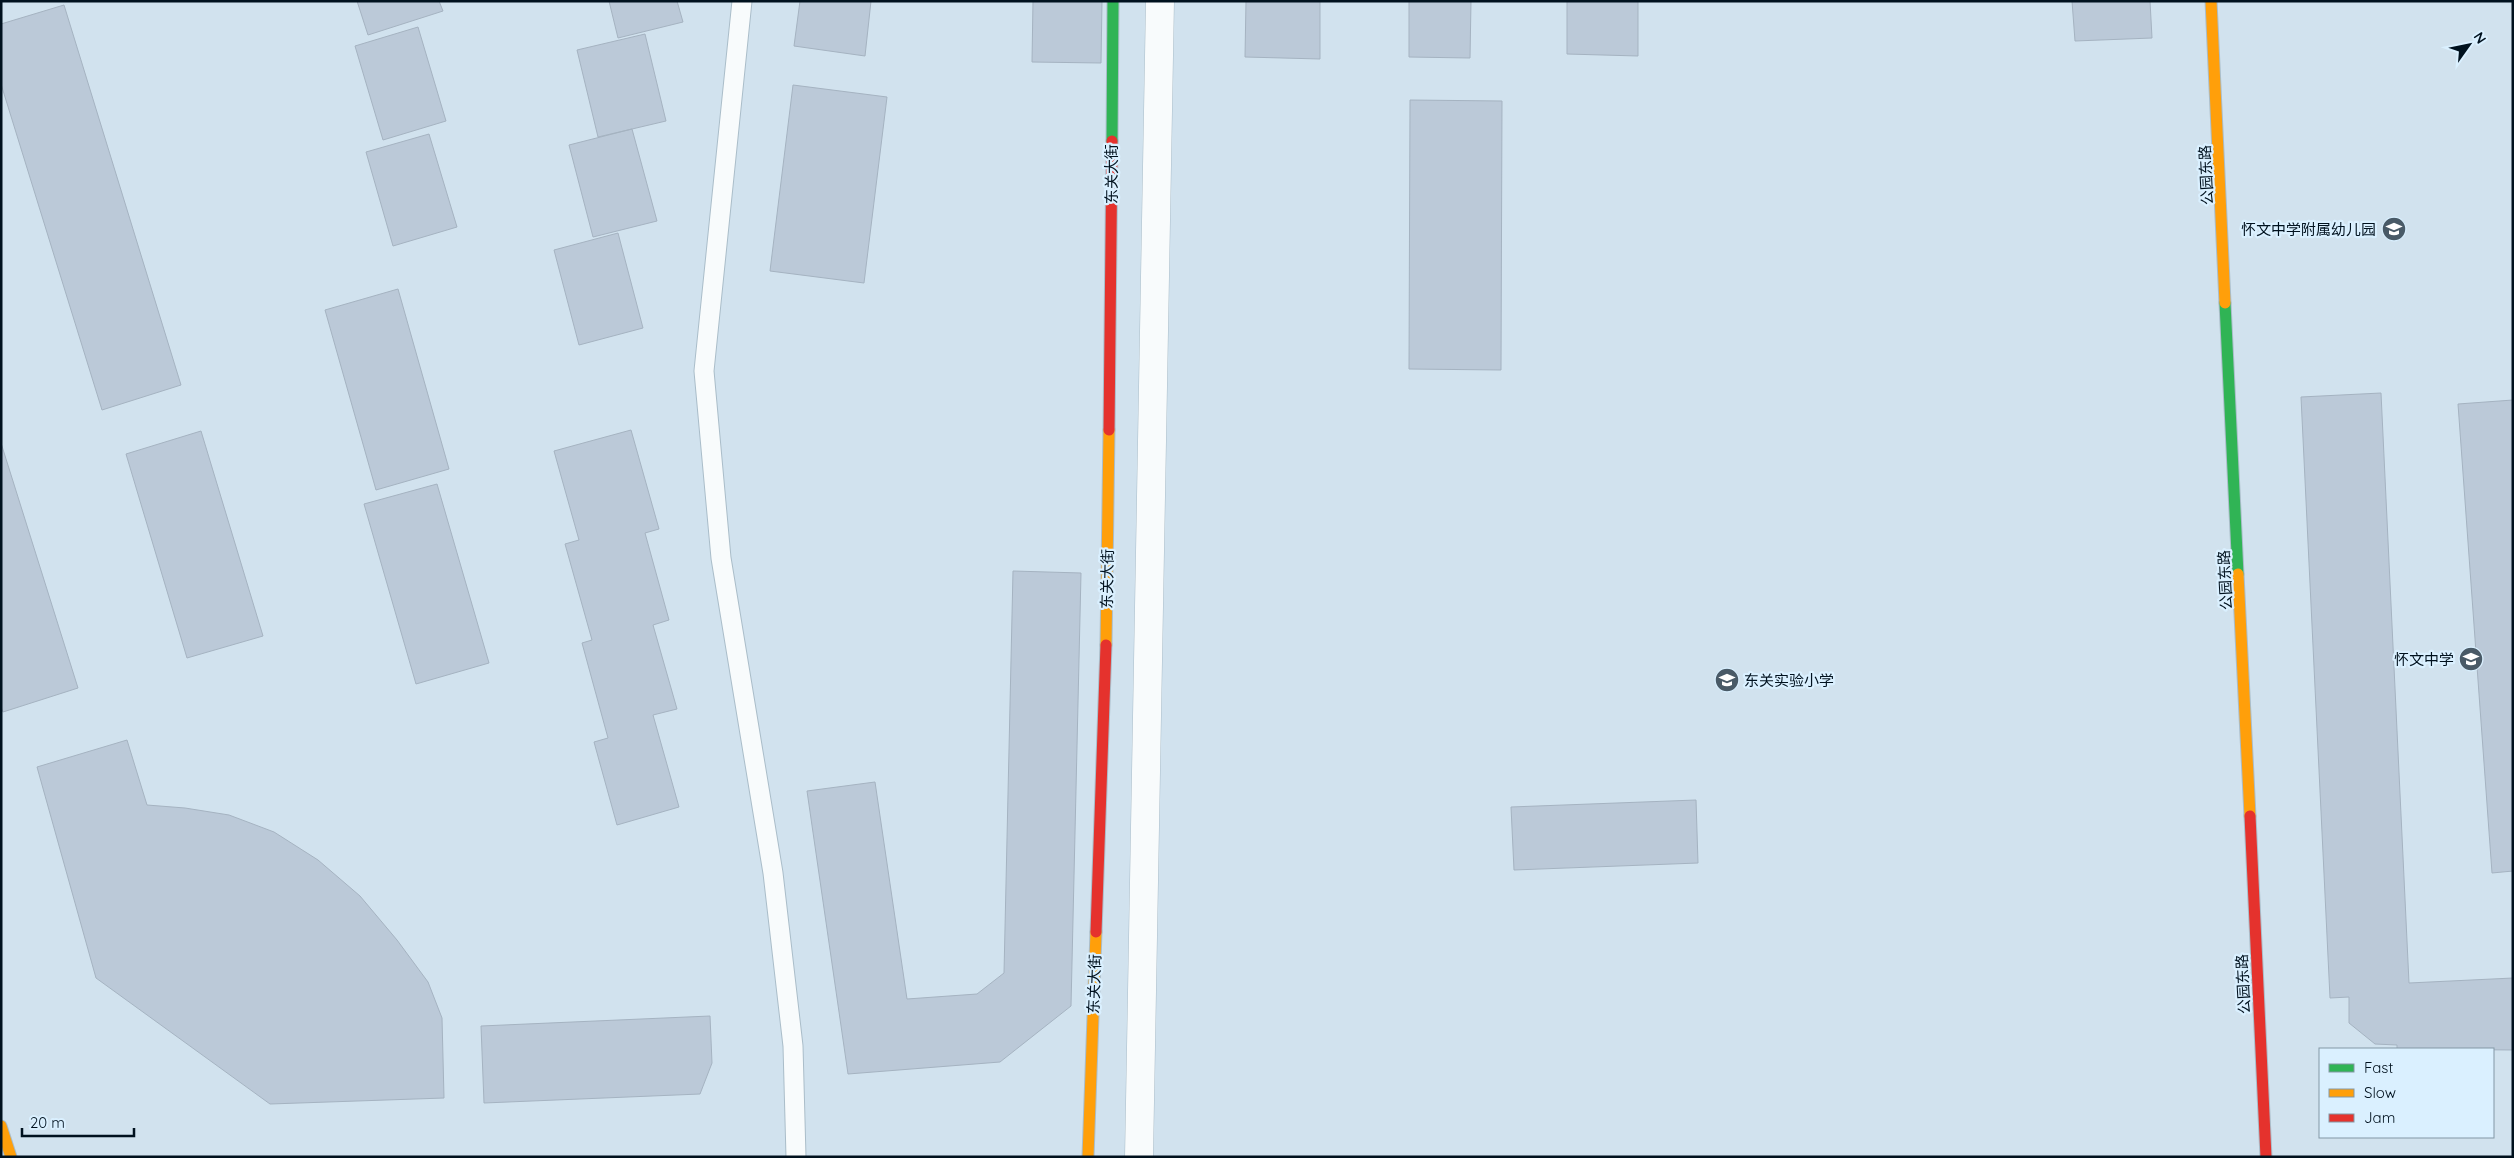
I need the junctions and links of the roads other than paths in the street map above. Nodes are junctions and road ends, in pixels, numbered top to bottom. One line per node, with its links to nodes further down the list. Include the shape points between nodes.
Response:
1 (742, 1): 7 (lane, via 704,371 721,558 773,873 793,1046)
2 (1113, 1): 8 (street, 东关大街, via 1108,578)
3 (1160, 1): 9 (street)
4 (2211, 1): 10 (street, 公园东路)
5 (1, 1126): 6 (street)
6 (10, 1157)
7 (796, 1157)
8 (1088, 1157)
9 (1139, 1157)
10 (2266, 1157)

